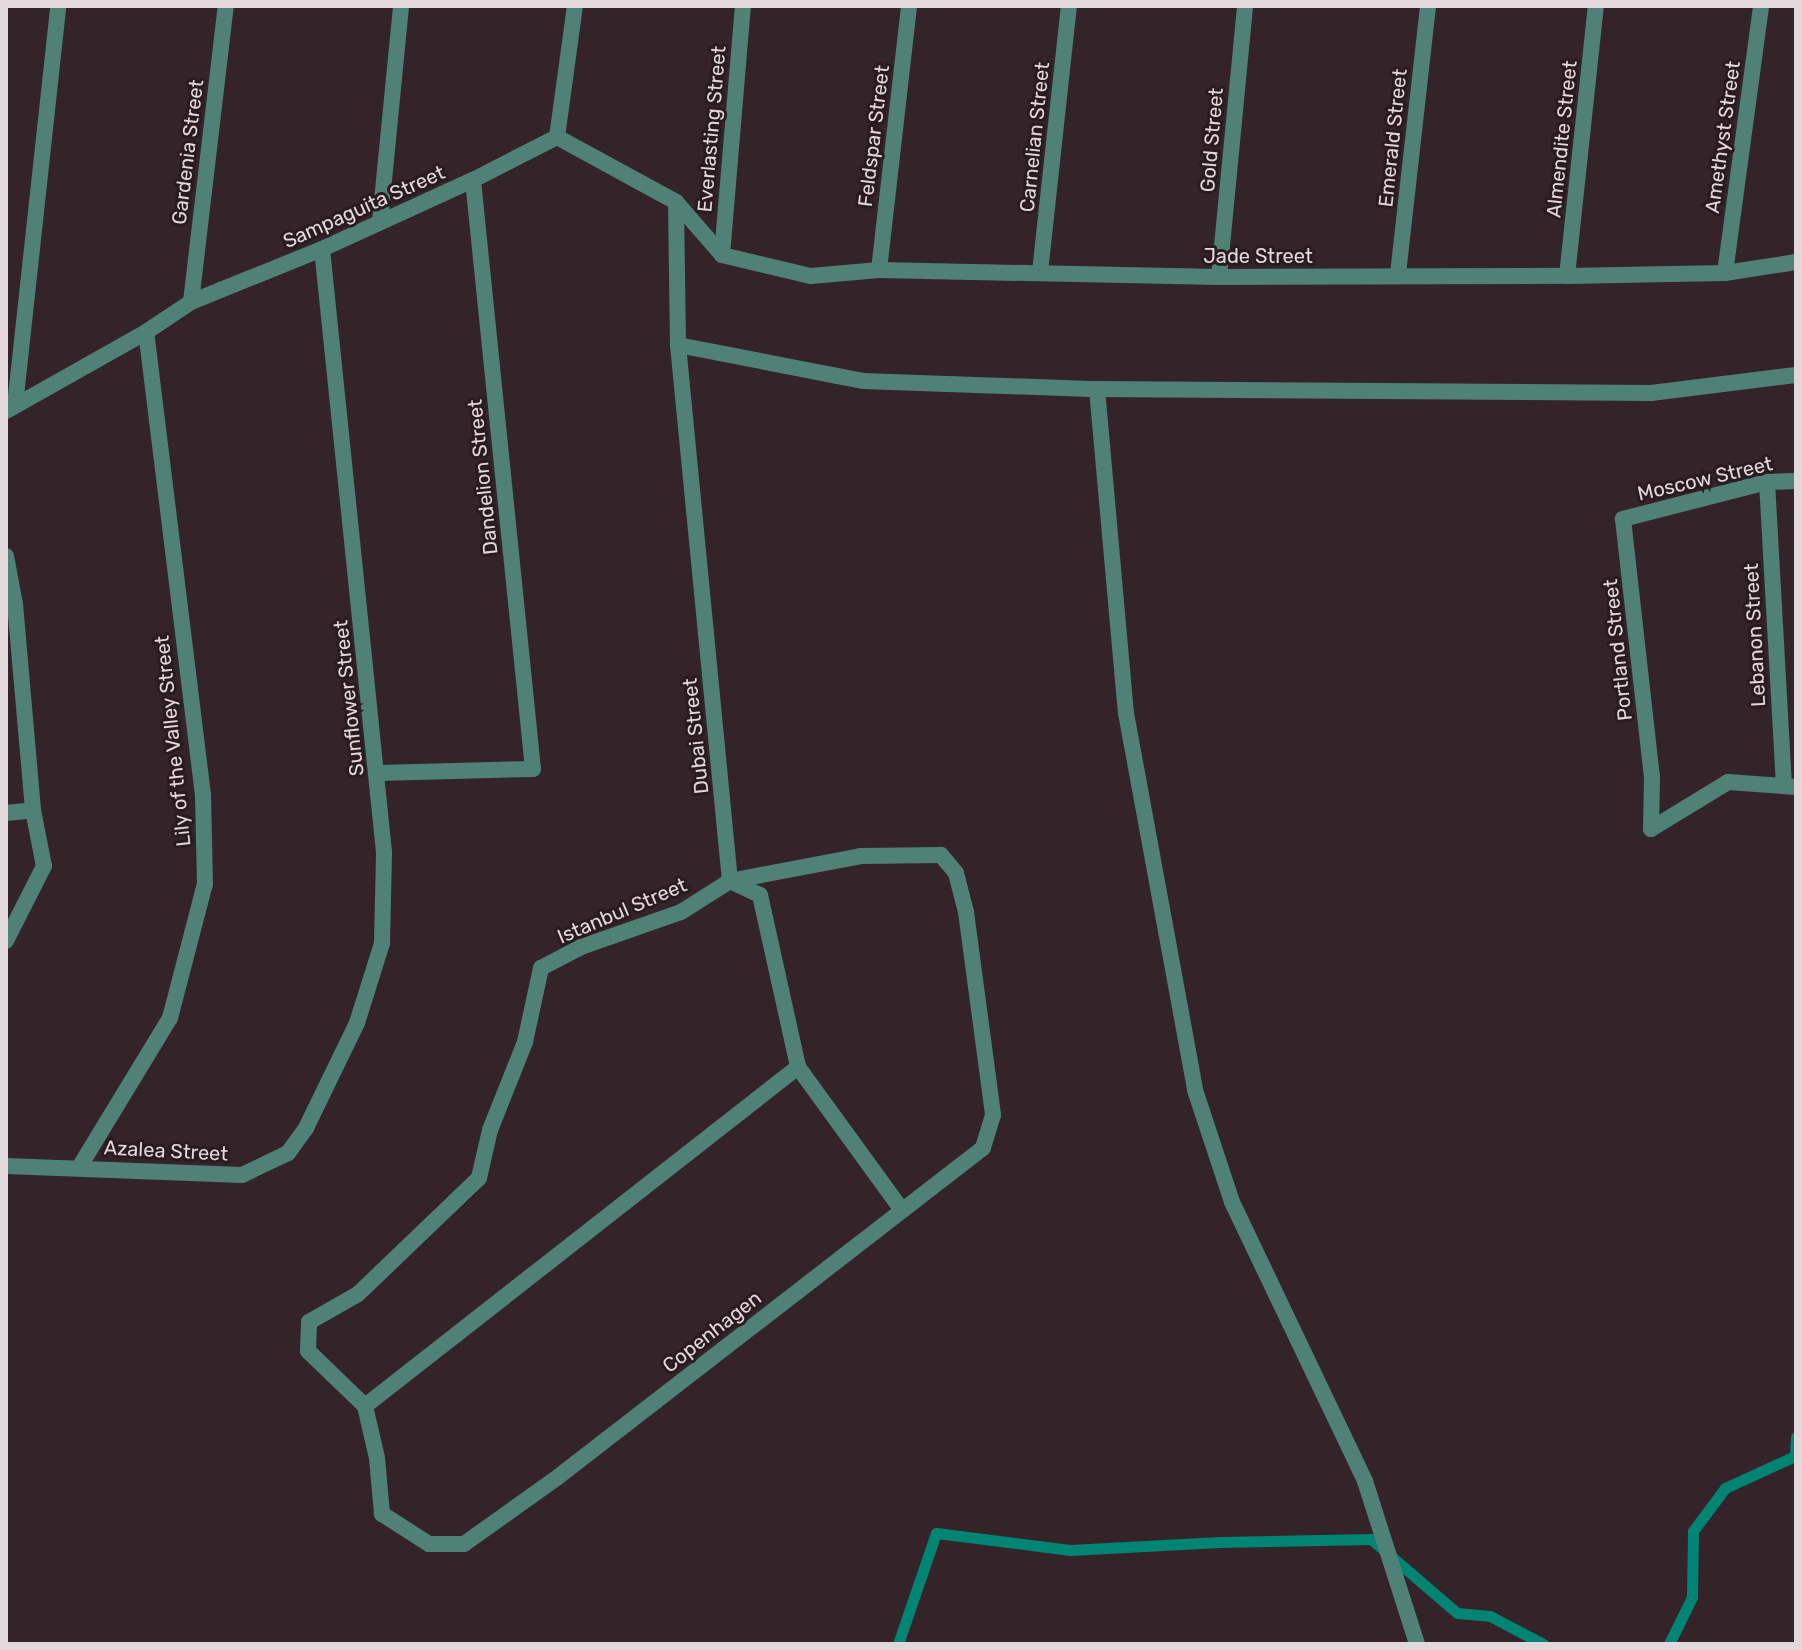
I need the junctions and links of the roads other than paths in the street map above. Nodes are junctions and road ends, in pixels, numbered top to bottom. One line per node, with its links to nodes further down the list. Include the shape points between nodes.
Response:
1 (58, 6): 30 (street)
2 (226, 6): 25 (street, Gardenia Street)
3 (401, 6): 15 (street)
4 (575, 6): 12 (street)
5 (743, 6): 17 (street, Everlasting Street)
6 (909, 6): 19 (street, Feldspar Street)
7 (1069, 6): 20 (street, Carnelian Street)
8 (1245, 6): 24 (street, Gold Street)
9 (1428, 6): 22 (street, Emerald Street)
10 (1596, 6): 23 (street, Almendite Street)
11 (1761, 6): 21 (street, Amethyst Street)
12 (557, 137): 13 (street, Sampaguita Street); 14 (street)
13 (473, 180): 15 (street, Sampaguita Street); 36 (street, Dandelion Street, via 533,769)
14 (676, 202): 17 (street); 27 (street, Dubai Street)
15 (380, 221): 16 (street, Sampaguita Street)
16 (322, 249): 25 (street, Sampaguita Street); 36 (street, Sunflower Street)
17 (722, 255): 19 (street, Jade Street, via 811,276)
18 (1796, 262): 21 (street, Jade Street)
19 (879, 270): 20 (street, Jade Street)
20 (1040, 272): 24 (street, Jade Street)
21 (1725, 273): 23 (street, Jade Street)
22 (1398, 274): 23 (street, Jade Street); 24 (street, Jade Street)
23 (1567, 276)
24 (1219, 277)
25 (191, 302): 26 (street, Sampaguita Street)
26 (146, 332): 30 (street, Sampaguita Street); 46 (street, Lily of the Valley Street, via 203,795 205,884 170,1018)
27 (678, 345): 29 (street, via 863,381); 40 (street, Dubai Street)
28 (1796, 375): 29 (street, via 1651,393)
29 (1097, 389): 49 (street, via 1126,713 1195,1090 1232,1202 1365,1481)
30 (11, 408)
31 (1796, 481): 32 (street, Moscow Street)
32 (1767, 482): 33 (street, Moscow Street); 37 (street, Lebanon Street)
33 (1623, 519): 37 (street, Portland Street, via 1652,777 1651,829 1728,782)
34 (6, 556): 35 (street)
35 (10, 606): 38 (street)
36 (377, 773): 43 (street, Sunflower Street, via 384,852 382,943 357,1023)
37 (1790, 786)
38 (33, 810): 39 (street); 41 (street, via 44,866)
39 (6, 813)
40 (730, 881): 42 (street, via 760,895); 44 (street, Istanbul Street, via 861,856 941,855 956,873 966,912 993,1115); 48 (street, Istanbul Street, via 681,912 581,947 541,968 525,1042 490,1130 479,1178 358,1294 309,1322 308,1351)
41 (6, 941)
42 (798, 1067): 47 (street); 48 (street)
43 (306, 1128): 46 (street, Azalea Street, via 288,1153 242,1175)
44 (983, 1148): 47 (street, Copenhagen)
45 (6, 1166): 46 (street, Azalea Street)
46 (80, 1166)
47 (902, 1210): 48 (street, Copenhagen, via 464,1544 429,1544 382,1514)
48 (365, 1406)
49 (1417, 1641)

